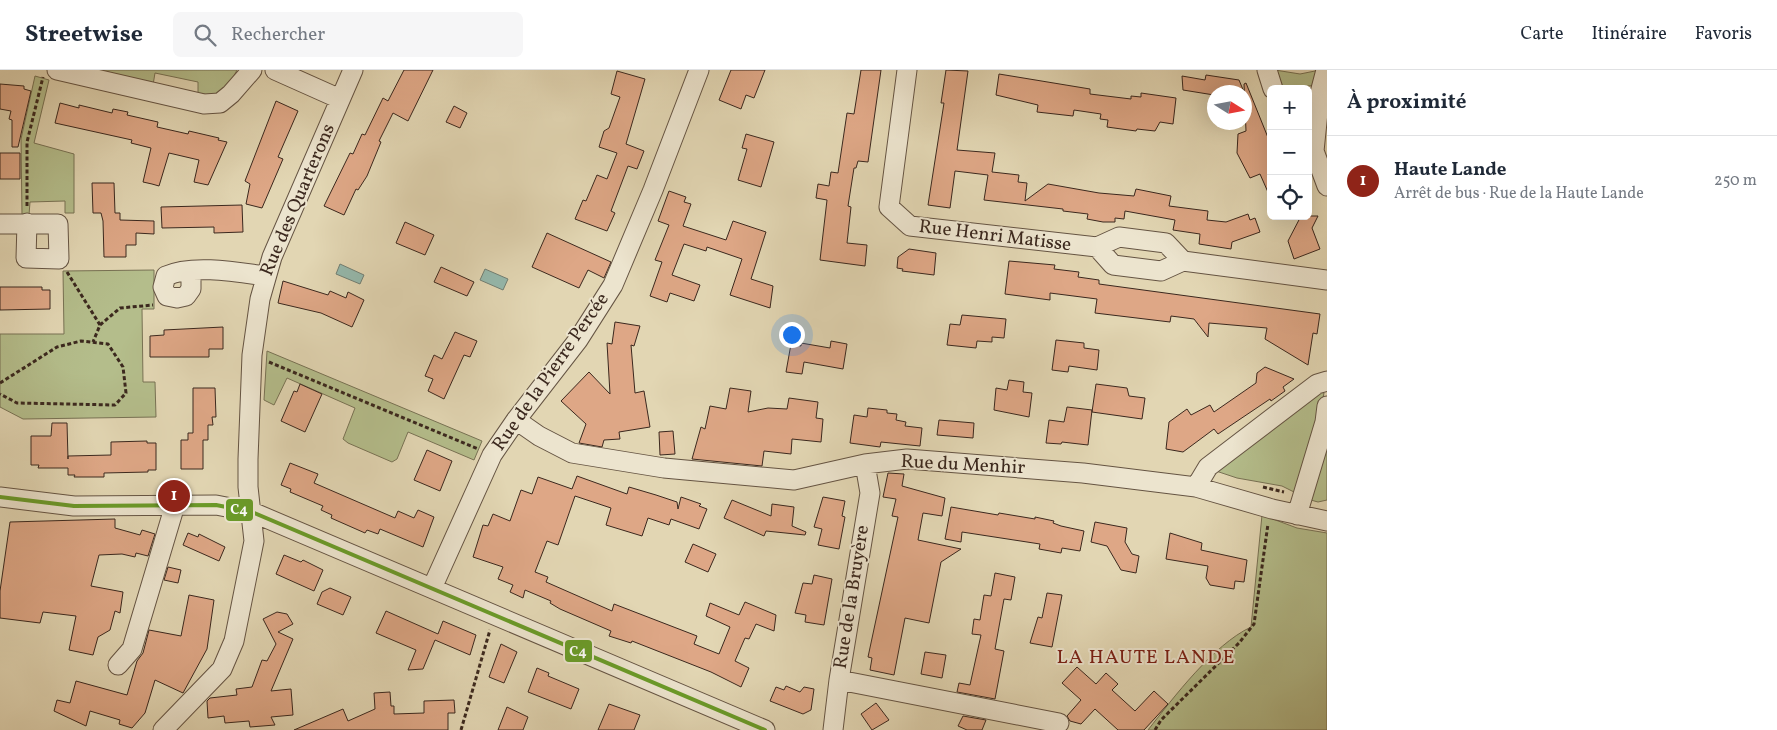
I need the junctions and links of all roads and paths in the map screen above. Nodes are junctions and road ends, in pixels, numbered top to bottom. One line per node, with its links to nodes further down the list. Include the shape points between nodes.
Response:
1 (252, 70): 8 (street, via 220,103 204,104)
2 (275, 70): 10 (street)
3 (353, 70): 10 (street, Rue des Quarterons)
4 (698, 70): 29 (street, Rue de la Pierre Percée, via 613,285 578,340)
5 (907, 70): 16 (street, Rue Henri Matisse, via 889,207 910,226)
6 (1267, 70): 9 (street)
7 (1326, 70): 11 (street)
8 (51, 72): 14 (path, via 41,79 27,142)
9 (1272, 85)
10 (340, 99): 19 (street, Rue des Quarterons)
11 (1312, 143)
12 (1312, 151): 13 (street)
13 (1327, 186)
14 (27, 223): 15 (street); 17 (street, via 58,224); 17 (street, via 26,258)
15 (0, 224)
16 (1097, 247): 18 (street, Rue Henri Matisse, via 1119,237 1166,243); 18 (street, Rue Henri Matisse, via 1113,265 1161,271)
17 (59, 258): 22 (path)
18 (1183, 261): 20 (street)
19 (266, 276): 21 (street, via 232,271 191,271 191,289 186,296); 24 (street, Rue des Quarterons, via 255,321)
20 (1327, 280)
21 (167, 296): 22 (path, via 157,305 120,308)
22 (100, 325): 23 (path)
23 (93, 342): 26 (path, via 81,341 57,347); 27 (path, via 108,344 123,367 126,393 115,405 18,404)
24 (252, 355): 30 (path); 36 (street, Rue des Quarterons, via 248,487)
25 (1327, 381): 32 (street, via 1317,384 1208,467)
26 (0, 383)
27 (0, 394)
28 (1326, 417): 37 (street)
29 (516, 420): 30 (street, Rue de la Pierre Percée); 31 (street, Rue du Menhir, via 572,453 664,468 794,480)
30 (492, 455): 39 (street, Rue de la Pierre Percée)
31 (865, 464): 32 (street, Rue du Menhir, via 916,460 1083,473); 42 (street, Rue de la Bruyère, via 870,493)
32 (1196, 487): 35 (street, Rue du Menhir)
33 (0, 497): 34 (street, via 74,506)
34 (175, 505): 36 (street, via 216,505); 41 (street, via 132,650)
35 (1272, 509): 37 (street, Rue du Menhir); 48 (path, via 1264,543 1254,624)
36 (252, 512): 39 (street); 44 (street, Rue des Quarterons, via 254,541 234,641 226,661 216,676)
37 (1297, 515): 38 (street, Rue du Menhir)
38 (1327, 520)
39 (432, 588): 40 (street)
40 (494, 614): 45 (path); 46 (street)
41 (118, 665)
42 (839, 680): 43 (street); 47 (street, Rue de la Bruyère)
43 (1059, 723)
44 (163, 730)
45 (461, 730)
46 (765, 730)
47 (833, 730)
48 (1155, 730)

